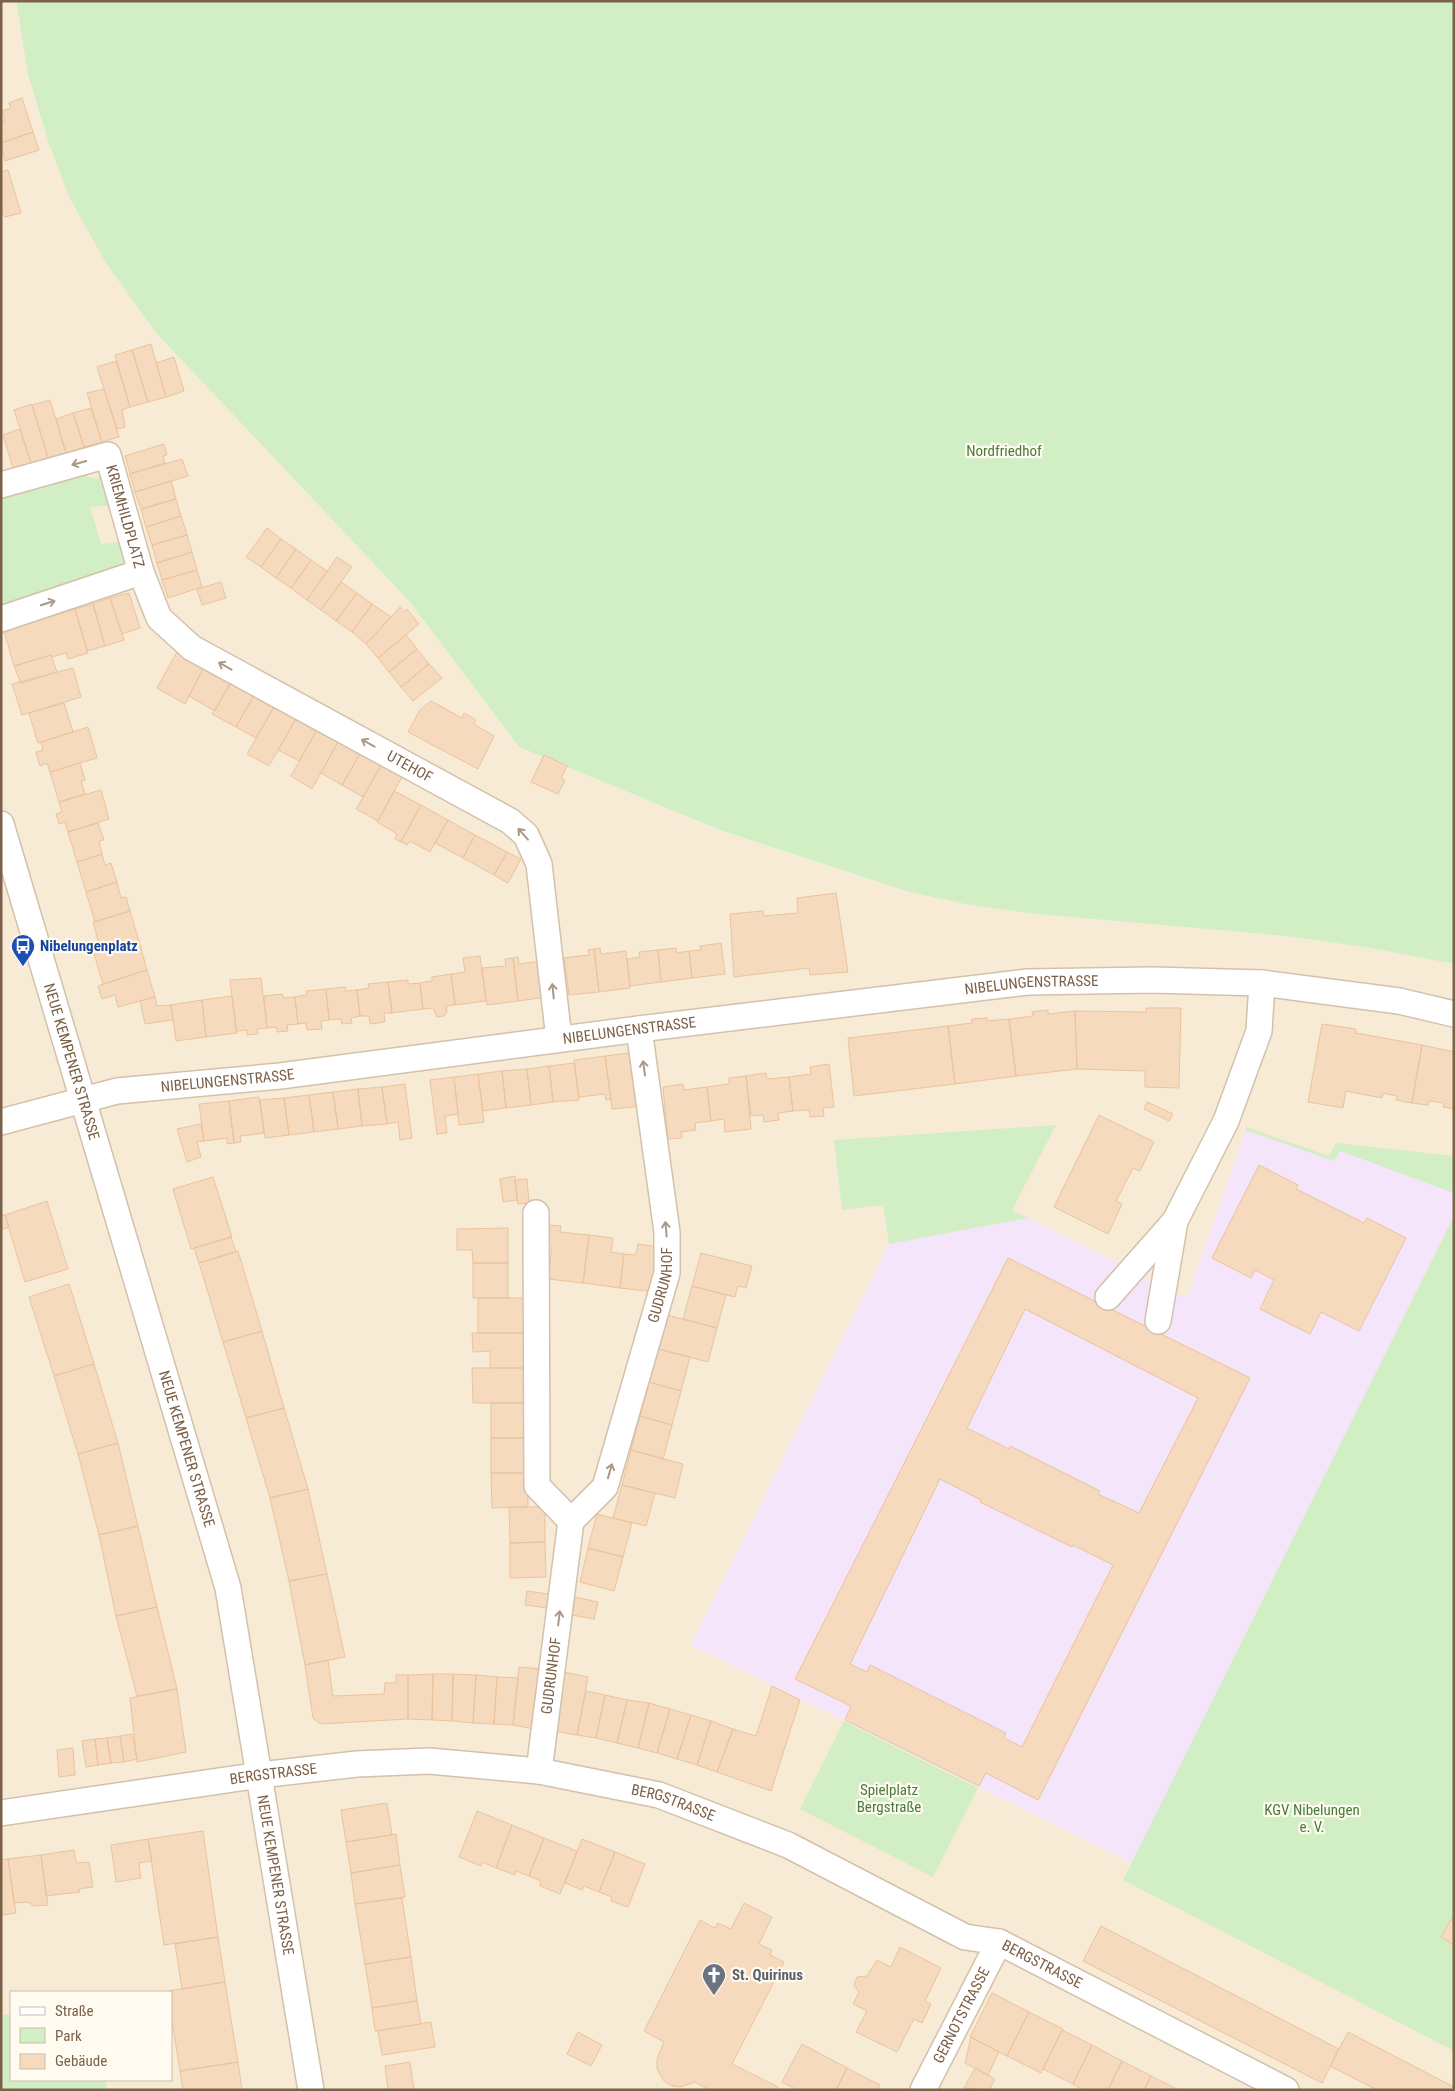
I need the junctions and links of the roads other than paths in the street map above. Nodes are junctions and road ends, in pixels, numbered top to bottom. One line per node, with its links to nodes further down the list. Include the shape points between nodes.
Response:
1 (1, 485): 2 (street, KRIEMHILDPLATZ, one-way to 1, via 108,455)
2 (141, 572): 3 (street, KRIEMHILDPLATZ, one-way to 2); 8 (street, UTEHOF, one-way to 2, via 539,864 526,835 510,821 192,648 159,618)
3 (1, 619)
4 (1, 824): 9 (street, NEUE KEMPENER STRASSE)
5 (1262, 984): 6 (street, NIBELUNGENSTRASSE, via 1399,1001); 7 (street, NIBELUNGENSTRASSE, via 1152,980 1028,982); 12 (street, via 1259,1031 1226,1121)
6 (1454, 1014)
7 (639, 1029): 8 (street, NIBELUNGENSTRASSE); 15 (street, GUDRUNHOF, one-way to 7, via 605,1487 668,1273 667,1232)
8 (559, 1039): 9 (street, NIBELUNGENSTRASSE, via 280,1076 117,1090)
9 (83, 1100): 10 (street, NIBELUNGENSTRASSE); 17 (street, NEUE KEMPENER STRASSE, via 228,1588)
10 (1, 1122)
11 (536, 1213): 15 (street, via 536,1486)
12 (1175, 1221): 13 (street); 14 (street)
13 (1108, 1297)
14 (1158, 1321)
15 (571, 1521): 16 (street, GUDRUNHOF, one-way to 15)
16 (539, 1771): 17 (street, BERGSTRASSE, via 429,1761 357,1764); 19 (street, BERGSTRASSE, via 659,1795 788,1845 965,1937)
17 (260, 1775): 18 (street, BERGSTRASSE); 20 (street, NEUE KEMPENER STRASSE)
18 (1, 1813)
19 (999, 1942): 21 (street, GERNOTSTRASSE); 22 (street, BERGSTRASSE)
20 (311, 2090)
21 (923, 2090)
22 (1286, 2090)

